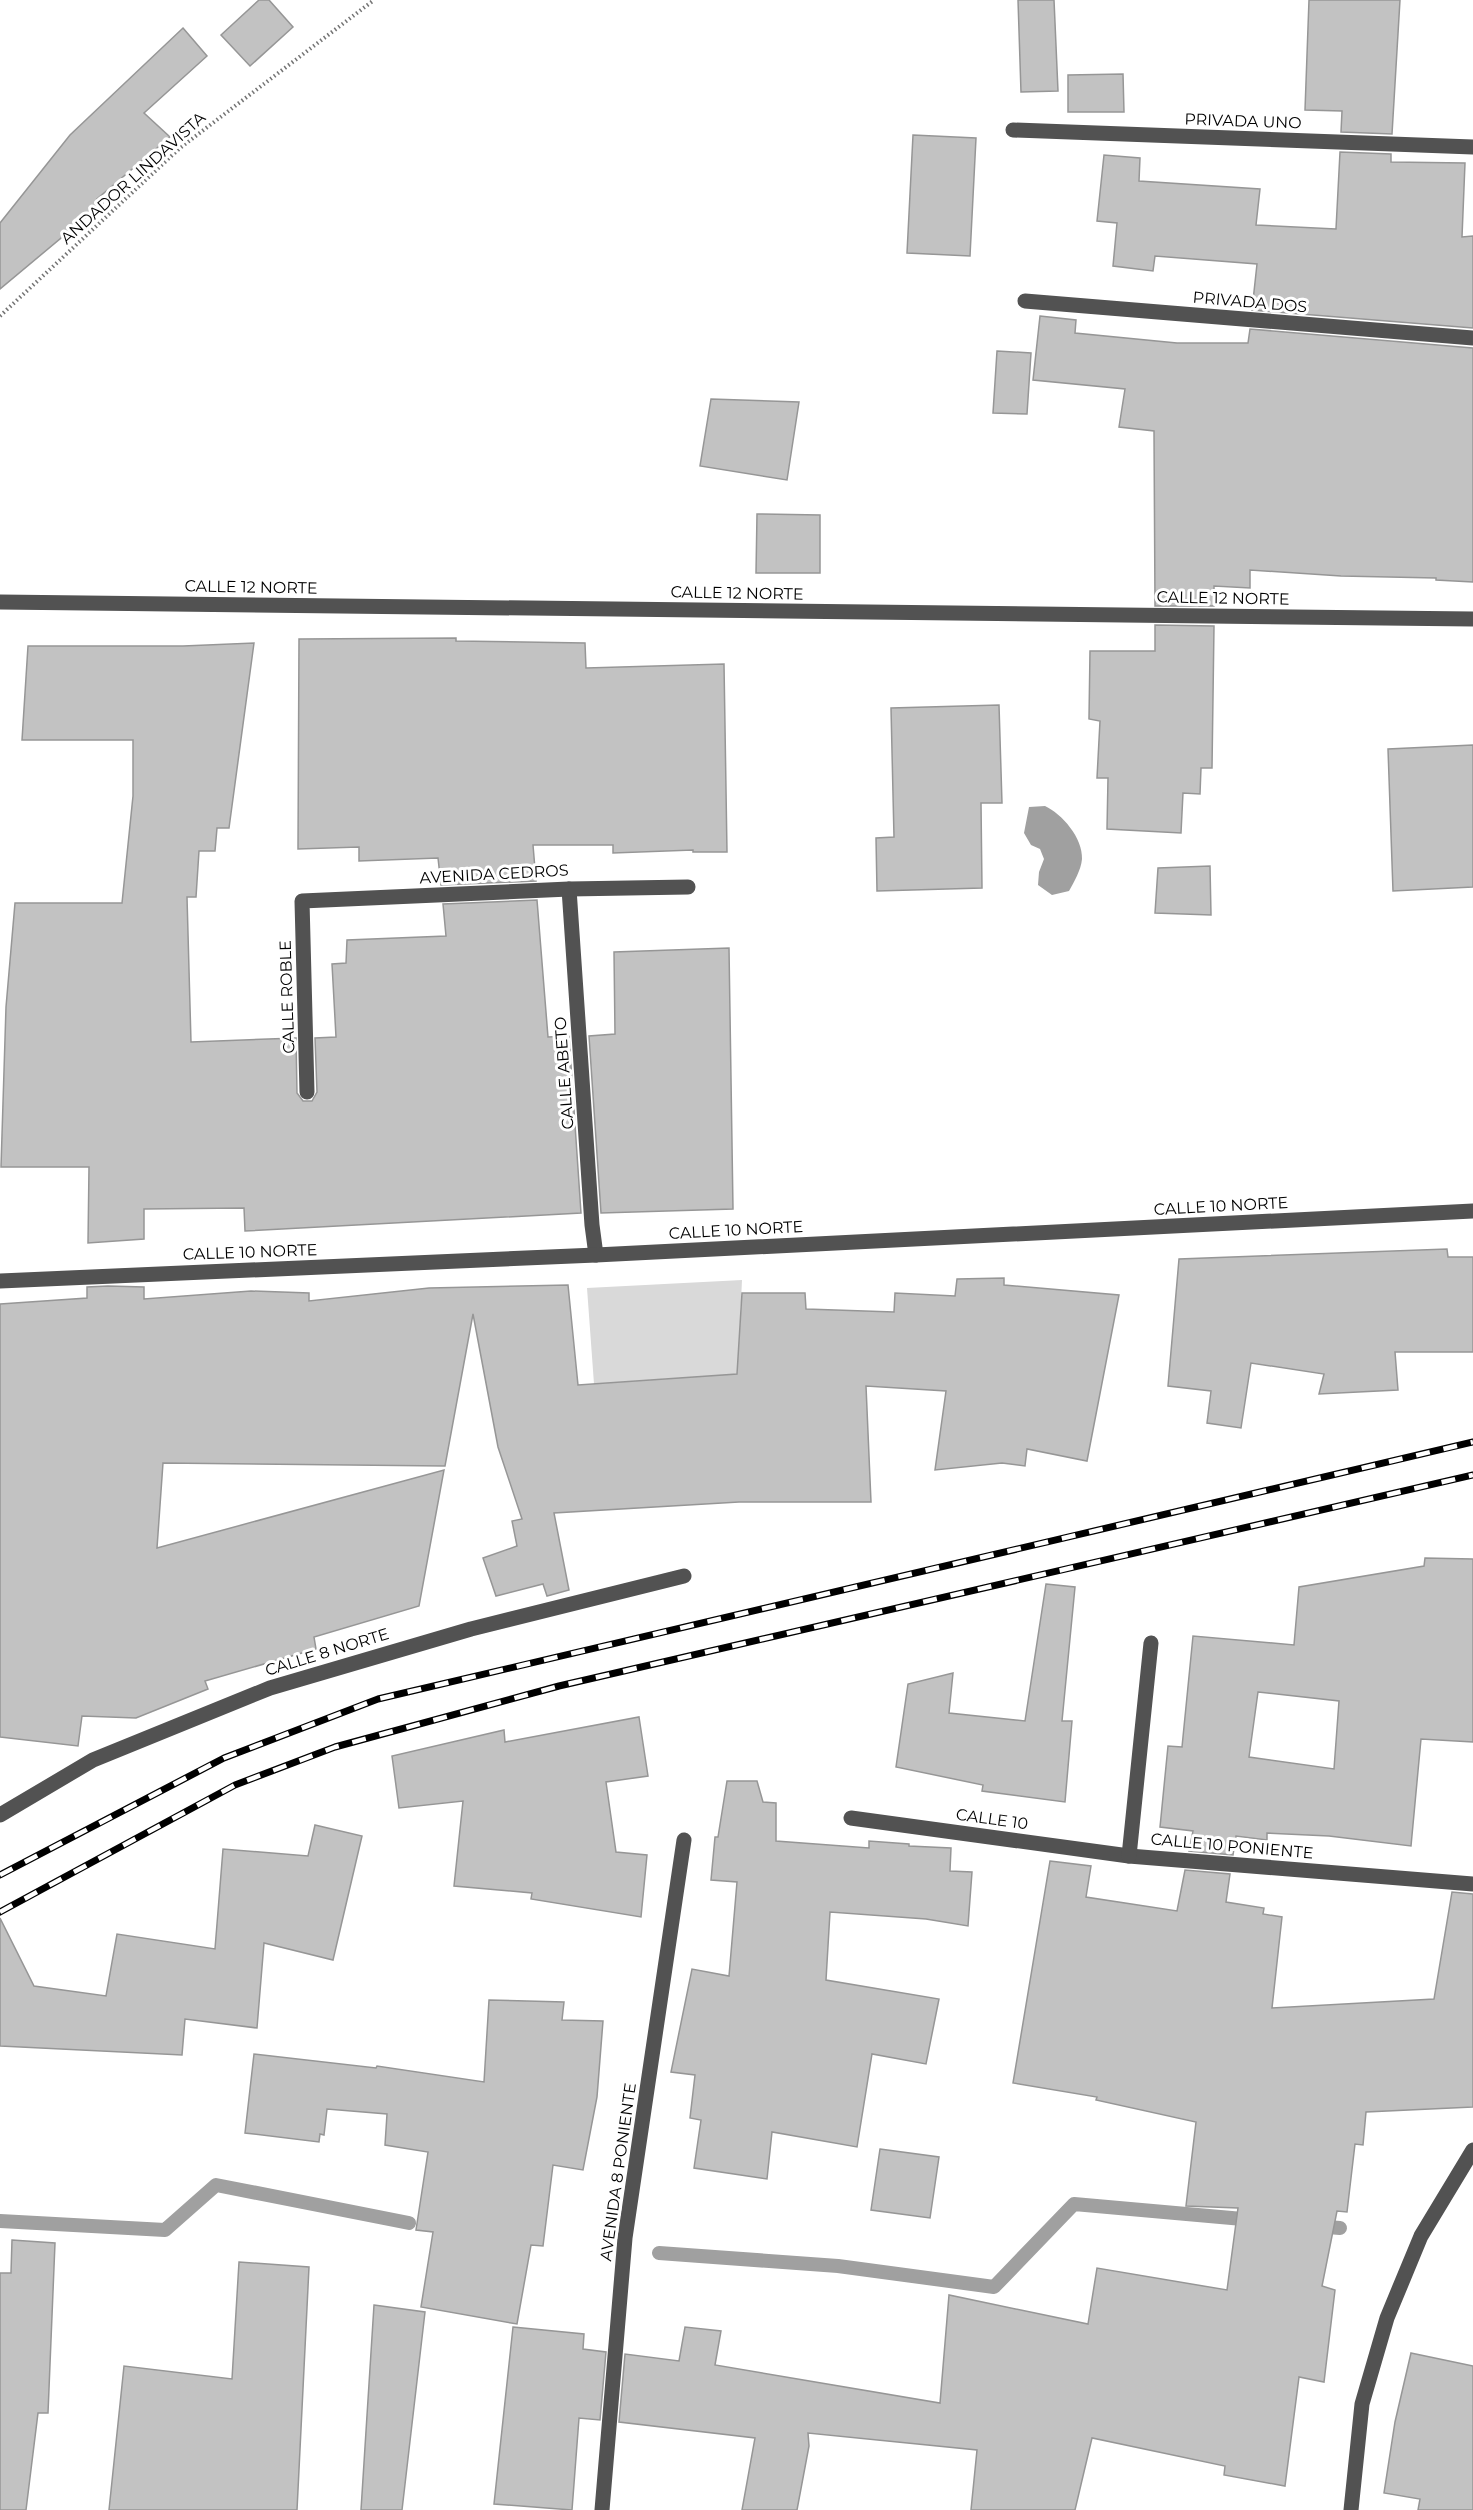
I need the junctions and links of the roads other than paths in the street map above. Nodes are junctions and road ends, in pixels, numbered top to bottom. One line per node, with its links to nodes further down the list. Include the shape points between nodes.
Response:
1 (1013, 130): 2 (street, PRIVADA UNO)
2 (1473, 147)
3 (1025, 301): 4 (street, PRIVADA DOS)
4 (1473, 338)
5 (0, 602): 6 (street, CALLE 12 NORTE)
6 (1473, 619)
7 (687, 887): 8 (street, AVENIDA CEDROS)
8 (569, 889): 9 (street, AVENIDA CEDROS); 12 (street, CALLE ABETO)
9 (302, 901): 10 (street, CALLE ROBLE)
10 (307, 1092)
11 (1473, 1211): 12 (street, CALLE 10 NORTE)
12 (596, 1255): 13 (street, CALLE 10 NORTE)
13 (0, 1281)
14 (684, 1576): 16 (street, CALLE 8 NORTE, via 471,1629 270,1688 93,1760)
15 (1151, 1643): 19 (street, CALLE 10 PONIENTE)
16 (0, 1815)
17 (851, 1818): 19 (street, CALLE 10)
18 (684, 1840): 22 (street, AVENIDA 8 PONIENTE, via 625,2238)
19 (1129, 1856): 20 (street, CALLE 10 PONIENTE)
20 (1473, 1884)
21 (1473, 2150): 23 (street, via 1421,2236 1387,2318 1362,2404)
22 (602, 2510)
23 (1351, 2510)

